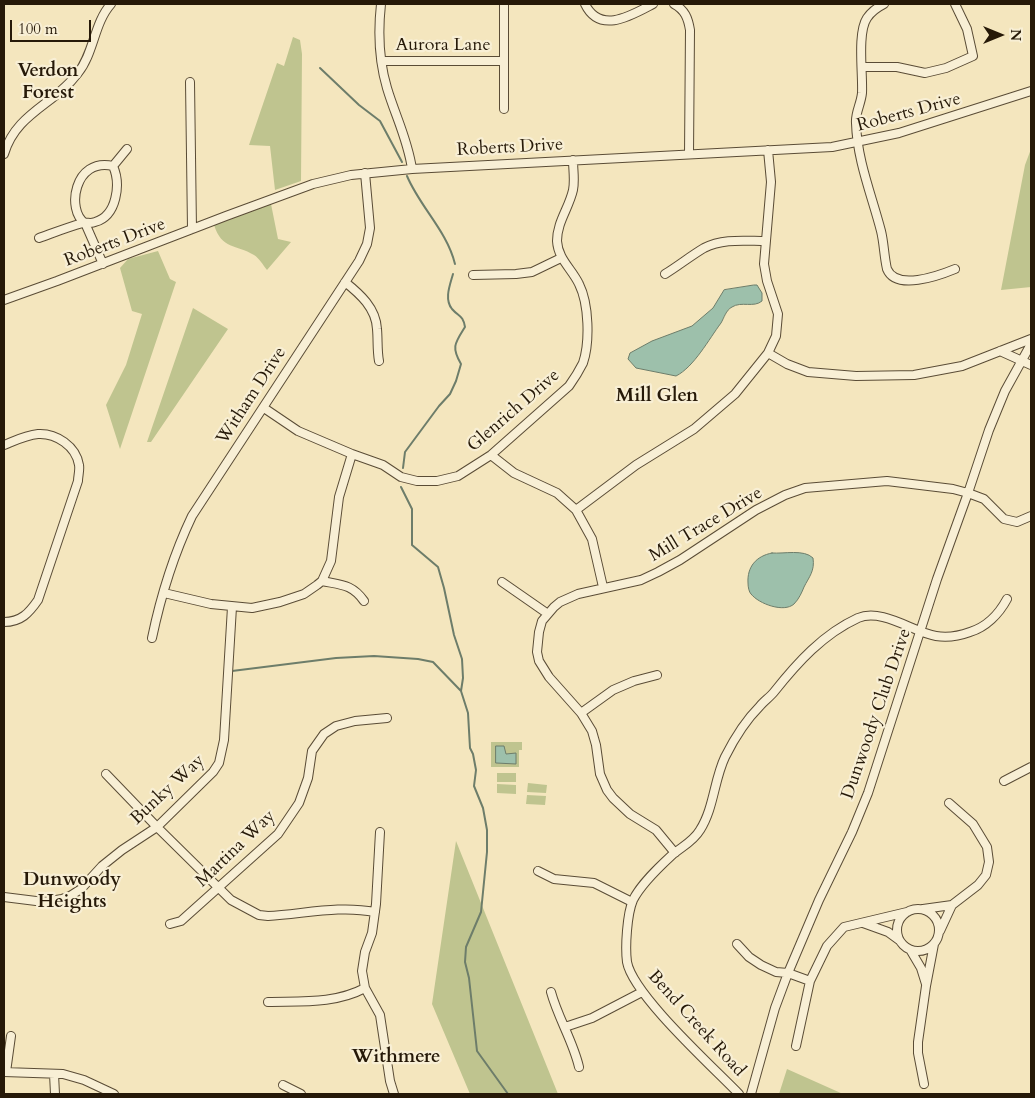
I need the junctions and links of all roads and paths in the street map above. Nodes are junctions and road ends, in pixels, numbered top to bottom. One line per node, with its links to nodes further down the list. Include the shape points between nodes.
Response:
1 (381, 4): 9 (street, via 379,36)
2 (504, 4): 10 (street)
3 (585, 4): 4 (street, via 600,18 610,21 623,19)
4 (653, 4)
5 (674, 4): 19 (street, via 685,12 690,30)
6 (884, 4): 11 (street, via 866,18 863,25)
7 (955, 4): 11 (street, via 967,29 973,56 925,73 897,67)
8 (107, 5): 18 (street, via 90,55 80,72 57,96 18,126)
9 (383, 61): 10 (street, Aurora Lane); 22 (street, via 384,78 408,147)
10 (504, 61): 14 (street)
11 (862, 67): 15 (street, via 861,101 855,121)
12 (190, 82): 25 (street)
13 (1031, 91): 15 (street, Roberts Drive)
14 (504, 109)
15 (859, 145): 17 (street, Roberts Drive); 30 (street, via 882,232 889,274 898,279 917,280)
16 (126, 149): 21 (street)
17 (768, 150): 19 (street, Roberts Drive); 27 (street, via 771,182)
18 (4, 154)
19 (689, 154): 20 (street, Roberts Drive)
20 (573, 160): 22 (street, Roberts Drive); 28 (street, Glenrich Drive, via 573,191 558,230)
21 (113, 166): 24 (street, via 116,174 113,206 104,217 94,223); 24 (street, via 91,167 79,179 76,203)
22 (412, 169): 23 (street, Roberts Drive)
23 (365, 173): 25 (street, Roberts Drive, via 313,184); 33 (street, Witham Drive, via 369,236 359,261)
24 (85, 223): 26 (street); 29 (street)
25 (192, 229): 29 (street, Roberts Drive)
26 (39, 238)
27 (766, 241): 31 (street, via 733,240 713,245); 38 (street, via 764,264 778,314 776,336)
28 (561, 258): 32 (street, via 524,274); 45 (street, Glenrich Drive, via 579,284 585,302 587,326 583,362 569,386)
29 (102, 264): 34 (street, Roberts Drive)
30 (955, 270)
31 (666, 274)
32 (473, 275)
33 (345, 282): 39 (street, via 357,291 371,310 377,328); 42 (street, Witham Drive)
34 (4, 300)
35 (1031, 339): 37 (street)
36 (1031, 344): 40 (street, Dunwoody Club Drive)
37 (1000, 351): 38 (street, via 962,366 914,376 808,372); 40 (street)
38 (768, 353): 47 (street, via 735,394 694,429 636,465)
39 (379, 361)
40 (1021, 362): 41 (street); 46 (street, Dunwoody Club Drive, via 997,410)
41 (1031, 365)
42 (264, 408): 44 (street, Glenrich Drive, via 298,431); 52 (street, Witham Drive, via 192,516 174,557)
43 (4, 445): 57 (street, via 37,434 50,435 69,446 79,465 78,481 38,600 21,619)
44 (352, 454): 45 (street, Glenrich Drive, via 384,464 401,477 417,481 452,479); 49 (street, via 339,497 331,561)
45 (491, 455): 47 (street, via 514,473 556,493)
46 (968, 492): 48 (street, via 984,500 1004,519 1017,522); 51 (street, Mill Trace Drive, via 887,481 805,488 756,510 658,572 641,580); 58 (street, Dunwoody Club Drive)
47 (576, 510): 51 (street, via 592,539)
48 (1031, 516)
49 (322, 581): 54 (street, via 358,592); 55 (street, via 304,594 280,602 252,608)
50 (502, 582): 56 (street)
51 (604, 587): 56 (street, Mill Trace Drive, via 560,602)
52 (164, 593): 55 (street); 59 (street, Witham Drive)
53 (1007, 599): 58 (street, Bend Creek Road, via 1002,609 975,630 949,637)
54 (364, 601)
55 (232, 607): 67 (street, Bunky Way, via 224,740 219,763)
56 (548, 614): 61 (street, Mill Trace Drive, via 538,632 539,661)
57 (4, 622)
58 (921, 632): 69 (street, Bend Creek Road, via 889,618 861,617 806,655 752,714 737,736 724,759 705,821 693,839); 85 (street, Dunwoody Club Drive, via 868,793)
59 (152, 638)
60 (657, 675): 61 (street, via 613,690)
61 (581, 713): 69 (street, Mill Trace Drive, via 594,736 600,774 607,790 630,814 656,830)
62 (387, 718): 71 (street, Martina Way, via 354,721 324,734 312,752 308,778 291,816 278,834)
63 (1031, 767): 65 (street)
64 (106, 774): 67 (street)
65 (1004, 782)
66 (949, 803): 74 (street, via 973,824 987,847 989,862 986,875)
67 (157, 827): 71 (street); 72 (street, Bunky Way, via 122,850 81,889 62,900 35,902)
68 (380, 832): 76 (street)
69 (675, 853): 73 (street, Bend Creek Road)
70 (538, 870): 73 (street, via 554,879 594,883)
71 (218, 888): 76 (street, via 231,900 259,915 342,908); 79 (street, Martina Way, via 181,921)
72 (4, 897)
73 (632, 902): 90 (street, Bend Creek Road, via 628,962)
74 (952, 905): 75 (street); 80 (street)
75 (923, 910): 77 (street); 80 (street, via 936,919)
76 (374, 912): 88 (street, via 372,933 363,962)
77 (907, 912): 78 (street); 81 (street, via 898,925)
78 (863, 923): 81 (street, via 888,932); 86 (street, via 844,927 832,940)
79 (170, 924)
80 (940, 931): 83 (street)
81 (899, 940): 84 (street)
82 (737, 944): 85 (street, via 761,965)
83 (934, 944): 84 (street, via 923,951); 87 (street)
84 (912, 950): 87 (street)
85 (788, 973): 86 (street); 105 (street, Dunwoody Club Drive)
86 (810, 981): 94 (street)
87 (926, 986): 98 (street, via 918,1053)
88 (365, 988): 91 (street, via 324,1000); 103 (street, via 380,1015)
89 (551, 992): 92 (street)
90 (642, 992): 92 (street, via 592,1018); 104 (street, Bend Creek Road)
91 (268, 1002)
92 (565, 1027): 95 (street)
93 (11, 1036): 96 (street)
94 (796, 1046)
95 (579, 1067)
96 (5, 1072): 97 (street)
97 (54, 1074): 100 (street); 101 (street, via 84,1080)
98 (924, 1084)
99 (283, 1085): 102 (street)
100 (55, 1094)
101 (114, 1094)
102 (301, 1094)
103 (394, 1094)
104 (740, 1094)
105 (751, 1094)

